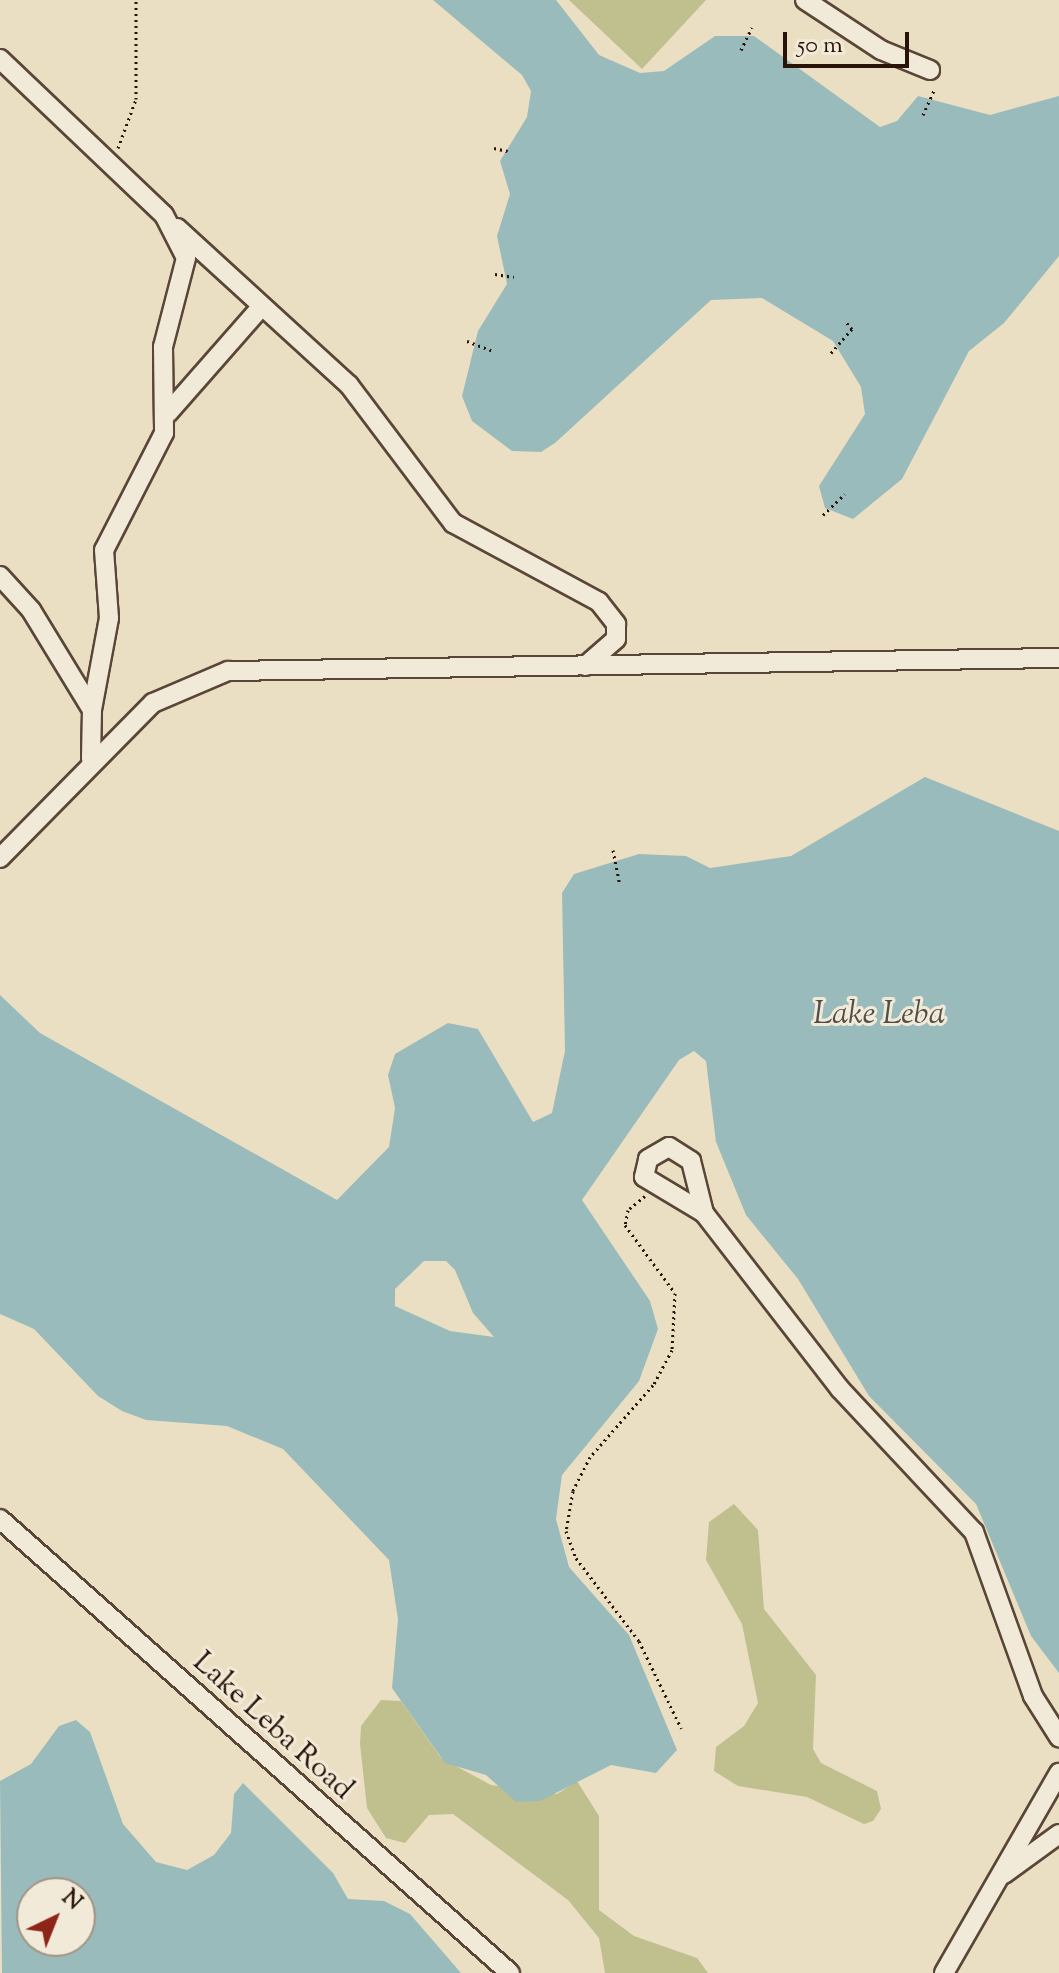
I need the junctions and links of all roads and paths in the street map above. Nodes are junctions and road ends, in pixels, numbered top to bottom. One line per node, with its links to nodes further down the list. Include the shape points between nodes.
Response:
1 (136, 0): 11 (path, via 134,115)
2 (805, 0): 6 (street, via 881,50)
3 (752, 27): 4 (path)
4 (741, 50)
5 (0, 59): 11 (street)
6 (930, 70)
7 (934, 90): 8 (path)
8 (923, 115)
9 (494, 148): 10 (path)
10 (508, 151)
11 (107, 162): 12 (street)
12 (164, 215): 15 (street); 20 (street, via 186,258 163,347)
13 (495, 274): 14 (path)
14 (514, 277)
15 (261, 307): 20 (street); 25 (street, via 356,393 453,523 599,602 616,624 616,639)
16 (847, 323): 19 (path, via 852,329)
17 (467, 341): 18 (path)
18 (491, 350)
19 (831, 353)
20 (168, 414): 26 (street, via 150,472 104,550 109,618)
21 (845, 494): 22 (path)
22 (823, 515)
23 (0, 576): 26 (street, via 31,610)
24 (1059, 658): 25 (street)
25 (582, 667): 27 (street, via 228,671 160,698)
26 (92, 710): 27 (street)
27 (91, 759): 29 (street)
28 (613, 850): 30 (path)
29 (0, 858)
30 (619, 882)
31 (655, 1189): 32 (street); 32 (street, via 644,1177 648,1159 669,1147 682,1152); 34 (path, via 628,1210 625,1225 675,1293 672,1350 653,1385 590,1457 573,1491 566,1531 576,1558 634,1632)
32 (704, 1213): 35 (street, via 840,1389 974,1532 1027,1681)
33 (0, 1519): 39 (street, Lake Leba Road)
34 (681, 1728)
35 (1059, 1737)
36 (1059, 1773): 38 (street)
37 (1059, 1834): 38 (street)
38 (992, 1882): 40 (street)
39 (510, 1973)
40 (944, 1973)

